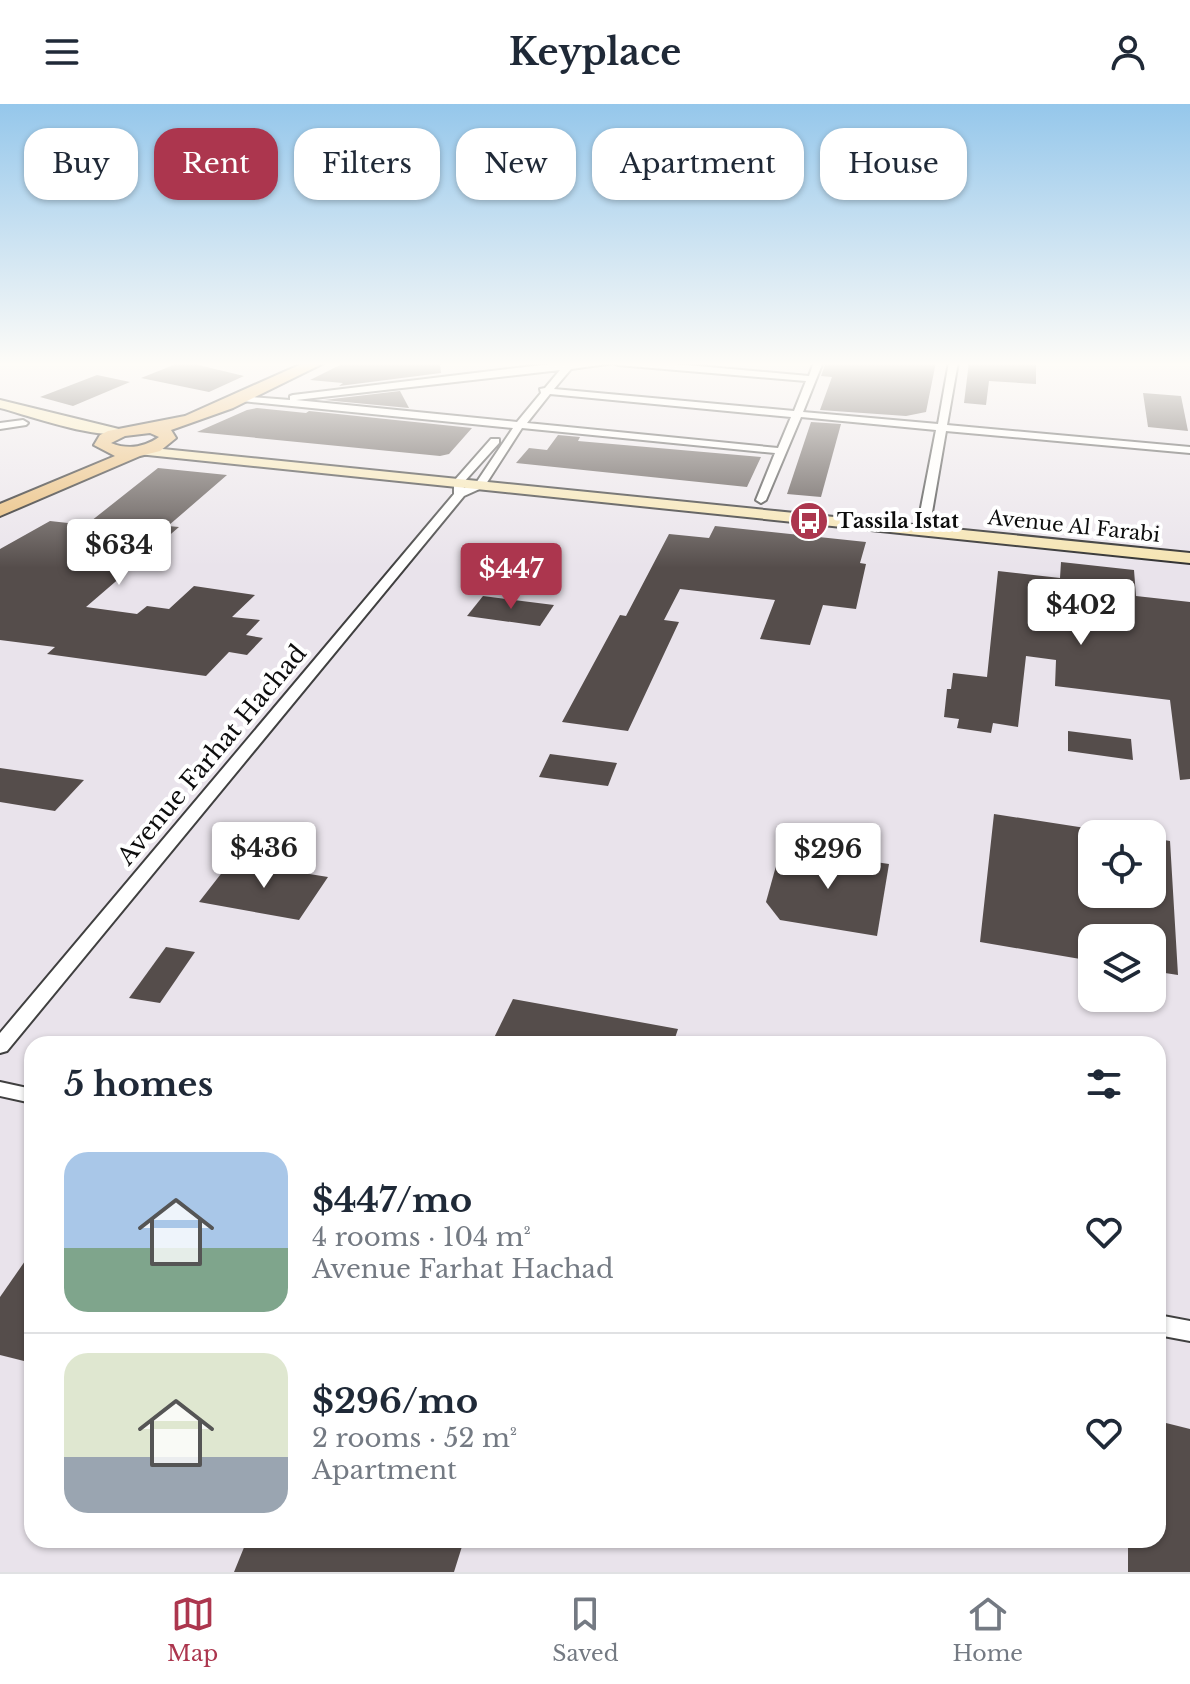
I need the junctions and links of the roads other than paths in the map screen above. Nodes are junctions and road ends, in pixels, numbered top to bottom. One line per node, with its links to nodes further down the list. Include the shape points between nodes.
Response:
1 (48, 431): 12 (street)
2 (114, 431): 3 (street)
3 (120, 431): 11 (main road); 12 (main road, via 106,438)
4 (173, 431): 11 (main road)
5 (510, 431): 17 (street, Avenue Farhat Hachad)
6 (511, 431): 16 (street, Avenue Farhat Hachad)
7 (562, 431): 15 (street)
8 (791, 431): 15 (street)
9 (941, 431): 21 (street)
10 (993, 431): 13 (street)
11 (163, 434): 14 (main road, via 159,446); 17 (street, Avenue Al Farabi, via 190,444)
12 (104, 447): 14 (main road); 18 (main road, via 101,457)
13 (1190, 448)
14 (140, 451): 17 (street, Avenue Al Farabi); 18 (main road)
15 (782, 451): 19 (street)
16 (484, 479): 17 (street, Avenue Al Farabi); 19 (street, Avenue Al Farabi); 23 (street, Avenue Al Farabi)
17 (462, 483): 24 (street, Avenue Farhat Hachad)
18 (47, 488): 20 (main road)
19 (761, 500): 21 (street, Avenue Al Farabi)
20 (0, 511)
21 (925, 518): 22 (street, Avenue Al Farabi)
22 (1190, 545)
23 (1190, 558)
24 (0, 1046)
25 (0, 1089): 26 (street)
26 (24, 1094)
27 (1166, 1326): 28 (street)
28 (1190, 1331)

